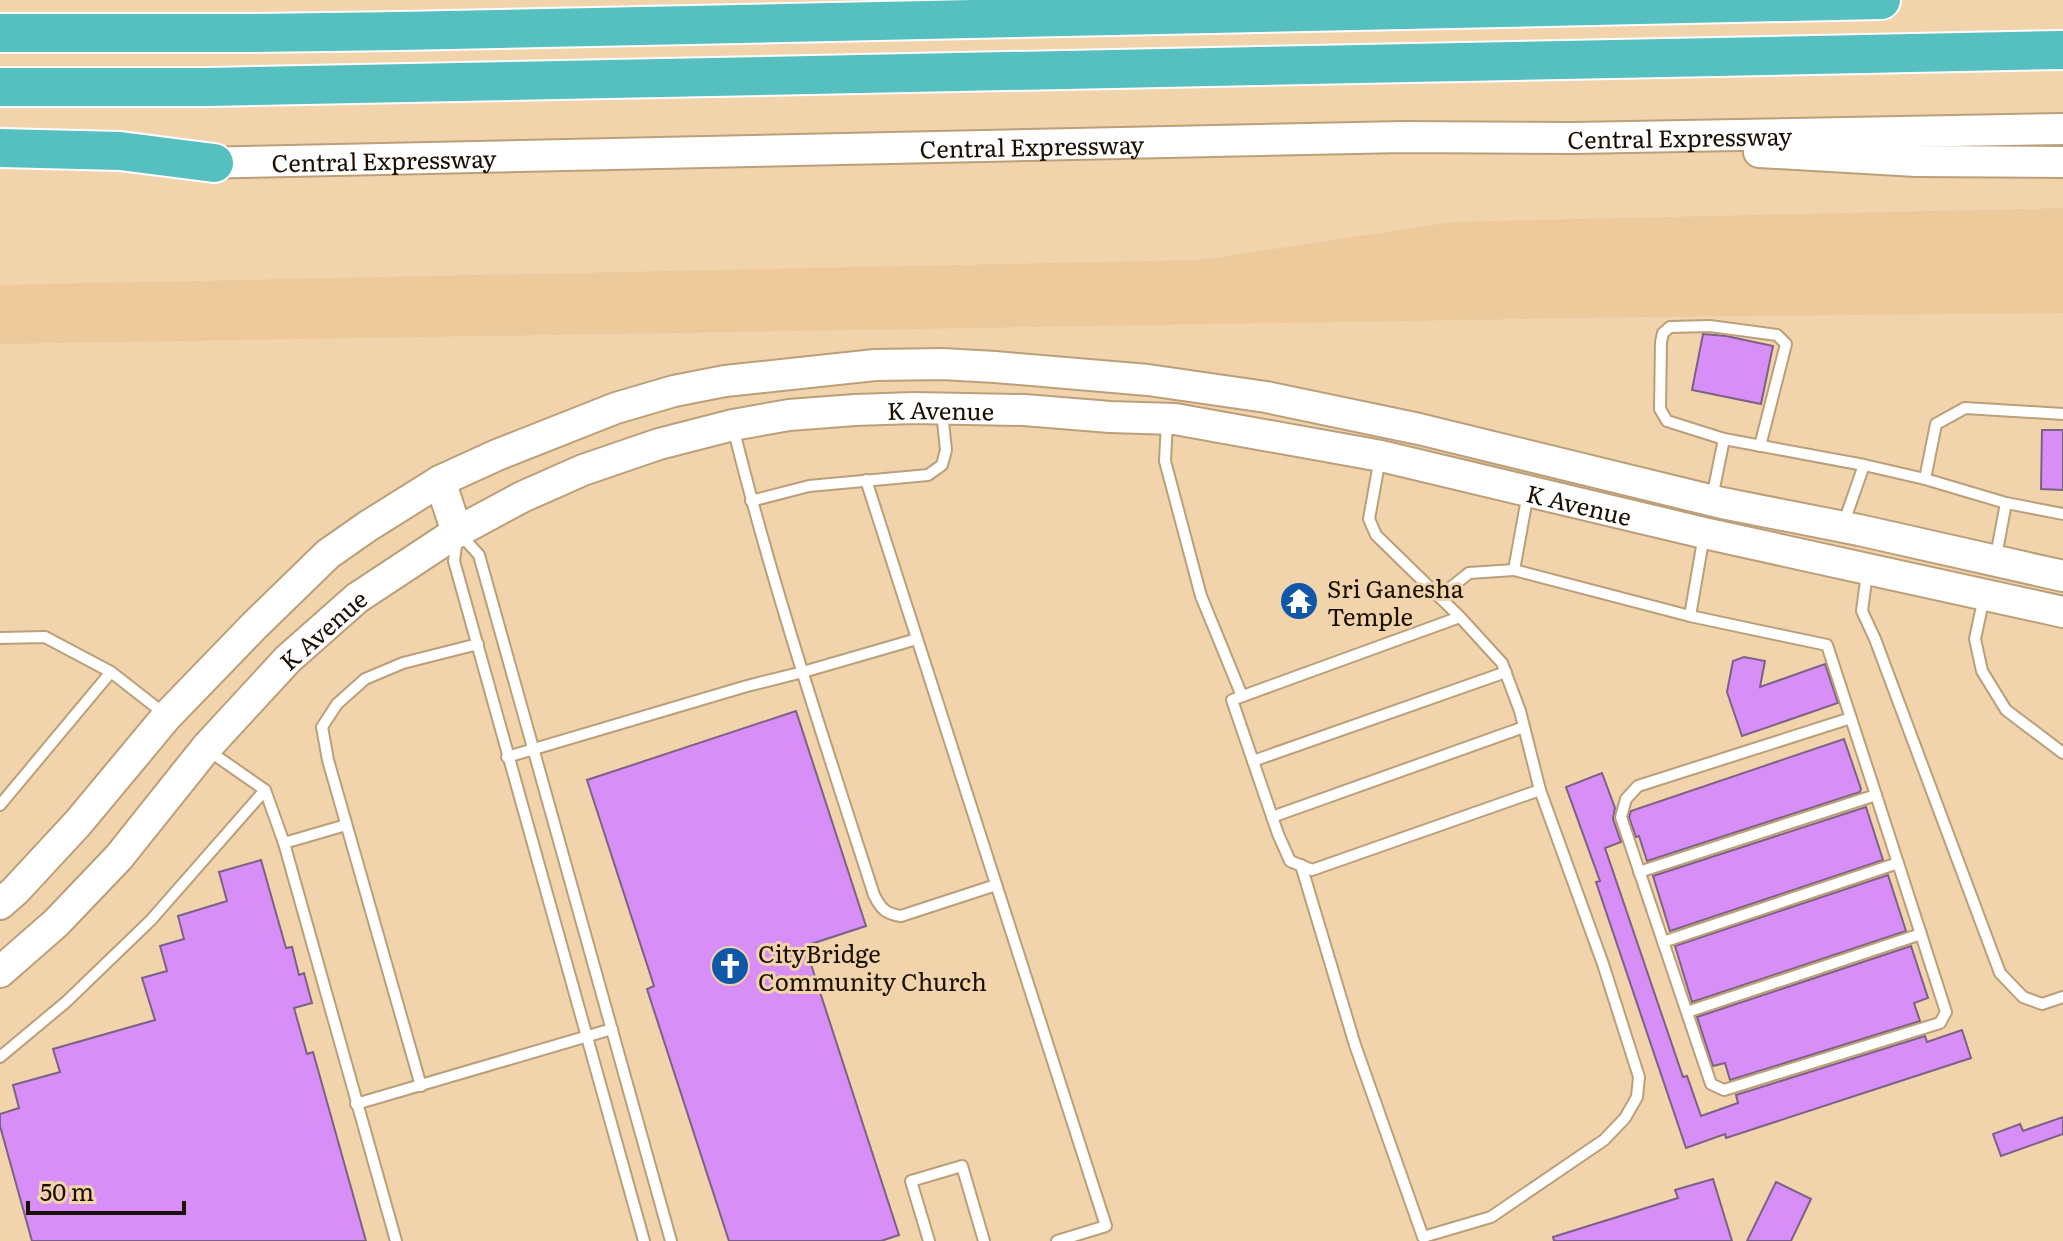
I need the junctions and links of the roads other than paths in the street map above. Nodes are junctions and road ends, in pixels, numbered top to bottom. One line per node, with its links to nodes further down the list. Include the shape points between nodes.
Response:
1 (1881, 0): 2 (highway, via 400,31)
2 (0, 33)
3 (2063, 50): 4 (highway)
4 (0, 87)
5 (2063, 129): 6 (main road, Central Expressway)
6 (1549, 138): 8 (main road, via 1861,159); 9 (main road, Central Expressway, via 1387,137)
7 (0, 148): 9 (highway, via 120,151)
8 (2063, 162)
9 (214, 163): 10 (main road, Central Expressway)
10 (0, 166)
11 (725, 381): 15 (main road); 22 (main road, K Avenue, via 616,408); 24 (main road, K Avenue, via 875,365 942,364 1148,380 1389,423)
12 (942, 408): 14 (main road, K Avenue); 15 (main road, K Avenue, via 789,415); 21 (lane, via 942,465 928,475)
13 (2063, 414): 20 (lane, via 1965,408 1936,424)
14 (1167, 419): 18 (main road, K Avenue); 46 (lane, via 1165,461 1201,596)
15 (733, 425): 25 (lane); 29 (main road, K Avenue, via 583,470)
16 (1724, 439): 17 (lane); 17 (lane, via 1667,421 1660,409 1661,342 1670,327 1777,335 1786,344); 24 (lane)
17 (1760, 446): 19 (lane)
18 (1381, 456): 23 (main road, K Avenue); 36 (lane, via 1369,519 1376,535)
19 (1864, 465): 20 (lane); 28 (lane)
20 (1925, 479): 26 (lane)
21 (866, 480): 25 (lane, via 809,486); 41 (lane)
22 (440, 481): 29 (main road); 47 (main road, K Avenue, via 328,554)
23 (1528, 491): 30 (main road, K Avenue); 33 (lane)
24 (1711, 500): 28 (main road, K Avenue); 30 (main road)
25 (751, 501): 44 (lane)
26 (2006, 503): 27 (lane); 31 (lane)
27 (2063, 514)
28 (1842, 526): 31 (main road, K Avenue)
29 (457, 532): 42 (lane, via 454,561); 50 (main road, K Avenue, via 357,598 288,659); 51 (lane, via 479,555)
30 (1704, 533): 32 (main road, K Avenue); 38 (lane)
31 (1995, 561): 34 (main road, K Avenue); 35 (main road)
32 (1867, 569): 35 (main road, K Avenue); 70 (lane, via 1862,611 2000,973 2023,997 2042,1004)
33 (1514, 570): 36 (lane, via 1469,573); 38 (lane)
34 (2063, 576)
35 (1984, 595): 37 (main road, K Avenue); 52 (lane, via 1975,639 1982,671 2006,710)
36 (1439, 597): 39 (lane)
37 (2063, 612)
38 (1690, 616): 48 (lane, via 1827,645)
39 (1460, 617): 45 (lane); 46 (lane)
40 (0, 638): 43 (lane, via 45,637)
41 (917, 639): 44 (lane); 65 (lane)
42 (478, 644): 53 (lane); 60 (lane, via 403,663 365,679 337,704 322,727)
43 (111, 672): 47 (lane); 58 (lane)
44 (803, 672): 51 (lane); 65 (lane, via 880,907 901,916)
45 (1506, 672): 49 (lane); 54 (lane)
46 (1242, 696): 54 (lane, via 1232,700)
47 (167, 716): 50 (main road); 66 (main road, K Avenue, via 78,823)
48 (1851, 718): 57 (lane); 64 (lane, via 1638,786 1626,799 1621,817)
49 (1524, 727): 56 (lane); 59 (lane)
50 (206, 748): 55 (lane); 69 (main road, K Avenue, via 119,857)
51 (534, 750): 53 (lane); 72 (lane)
52 (2063, 753)
53 (507, 757): 73 (lane)
54 (1253, 761): 59 (lane)
55 (265, 790): 61 (lane); 74 (lane, via 151,920)
56 (1540, 790): 63 (lane, via 1312,870); 63 (lane, via 1639,1077 1637,1097 1604,1140 1491,1217 1423,1237 1355,1045)
57 (1876, 795): 62 (lane); 64 (lane)
58 (0, 805)
59 (1272, 817): 63 (lane, via 1290,861)
60 (346, 825): 61 (lane); 75 (lane)
61 (284, 843): 76 (lane)
62 (1898, 863): 67 (lane); 68 (lane)
63 (1301, 865)
64 (1639, 872): 68 (lane)
65 (996, 885): 82 (lane, via 1106,1226)
66 (0, 904)
67 (1921, 934): 71 (lane); 71 (lane, via 1946,1012 1940,1023 1724,1090 1711,1084)
68 (1663, 942): 71 (lane)
69 (0, 972)
70 (2063, 997)
71 (1687, 1012)
72 (612, 1029): 73 (lane); 79 (lane)
73 (587, 1036): 75 (lane); 78 (lane)
74 (0, 1057)
75 (421, 1086): 76 (lane)
76 (356, 1104): 77 (lane)
77 (396, 1241)
78 (644, 1241)
79 (671, 1241)
80 (929, 1241): 81 (lane, via 911,1181 962,1166)
81 (984, 1241)
82 (1057, 1241)

